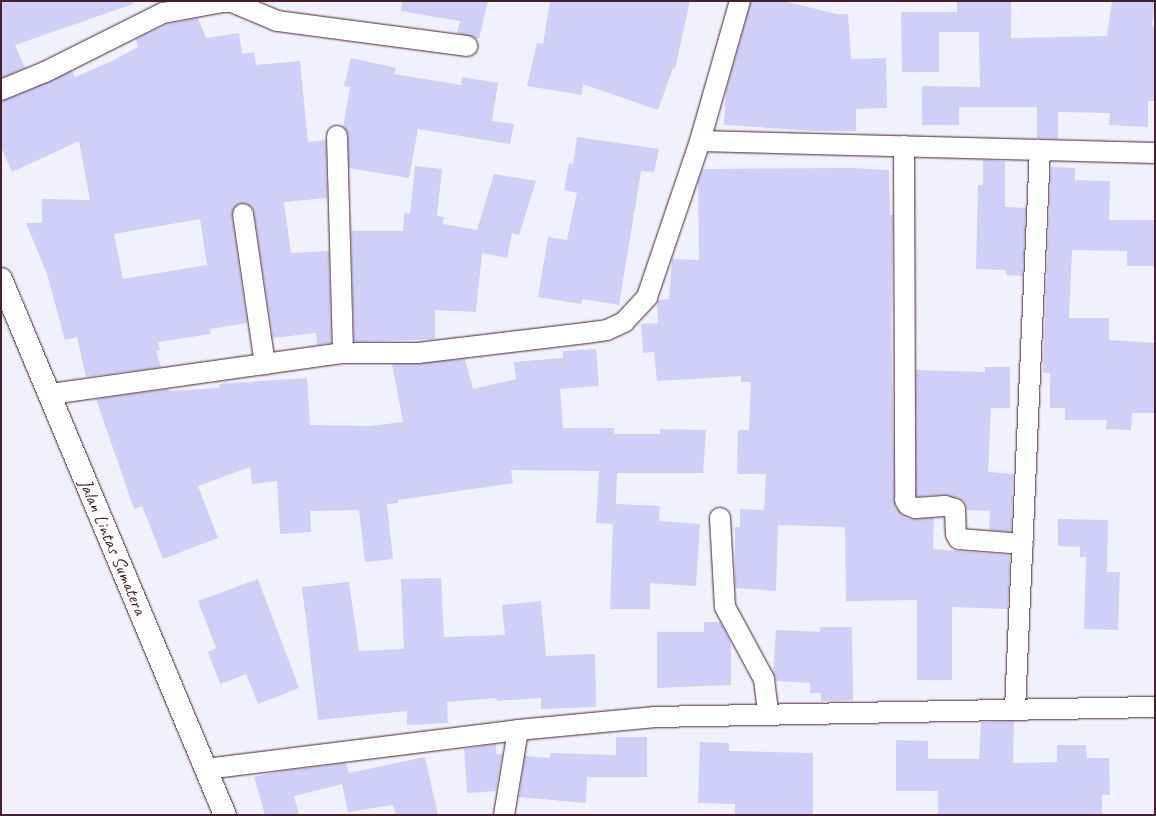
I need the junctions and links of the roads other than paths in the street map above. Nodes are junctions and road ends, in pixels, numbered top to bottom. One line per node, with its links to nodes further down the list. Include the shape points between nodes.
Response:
1 (740, 1): 5 (street)
2 (467, 46): 3 (street, via 277,21 236,3 223,2 163,13 45,72)
3 (1, 90)
4 (337, 136): 11 (street)
5 (700, 141): 6 (street); 11 (street, via 647,297 624,322 607,330 418,353)
6 (904, 146): 7 (street); 15 (street, via 905,500 914,508 945,506 954,509 956,534 959,539)
7 (1040, 150): 8 (street); 15 (street)
8 (1155, 153)
9 (243, 214): 12 (street)
10 (1, 278): 13 (highway, Jalan Lintas Sumatera)
11 (343, 353): 12 (street)
12 (265, 364): 13 (street)
13 (52, 394): 20 (highway, Jalan Lintas Sumatera, via 93,502)
14 (720, 518): 18 (street, via 725,607 764,678)
15 (1023, 544): 17 (street)
16 (1155, 707): 17 (street)
17 (1016, 709): 18 (street)
18 (768, 713): 19 (street, via 655,717)
19 (518, 730): 20 (street); 22 (street)
20 (206, 769): 21 (highway, Jalan Lintas Sumatera)
21 (225, 815)
22 (504, 815)

